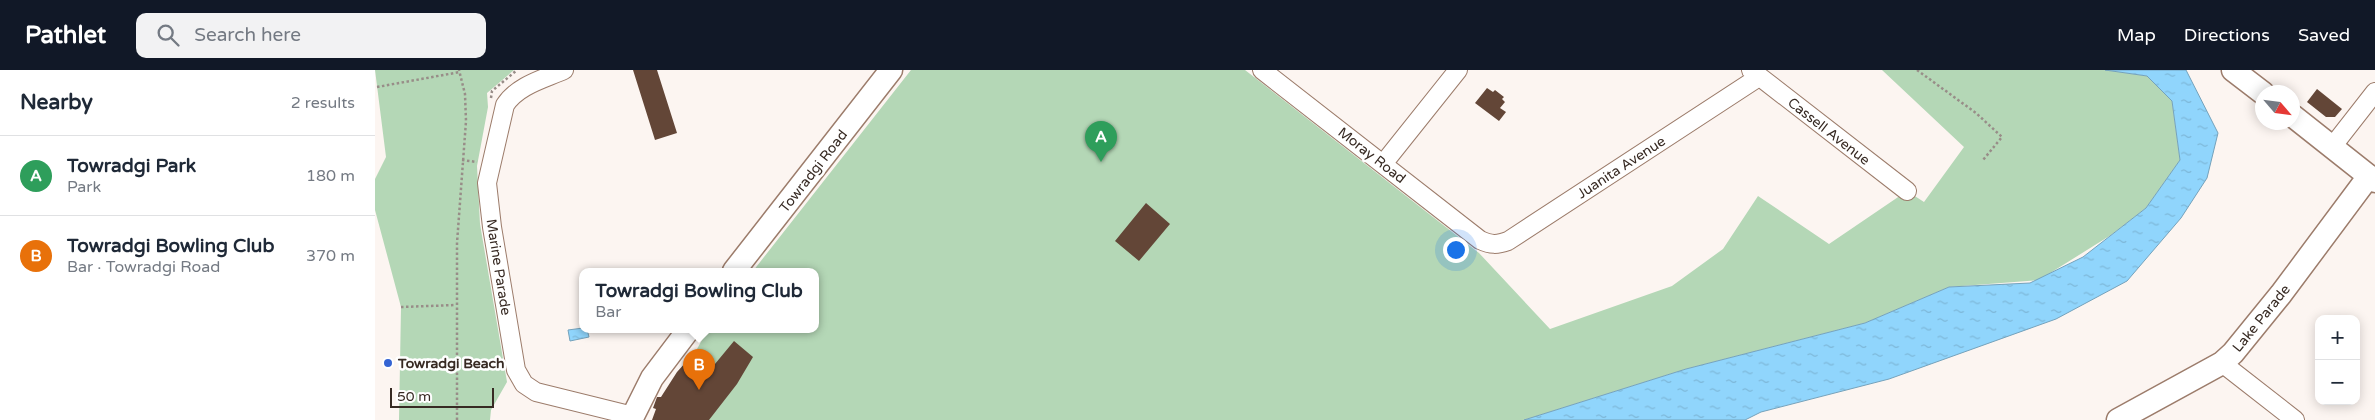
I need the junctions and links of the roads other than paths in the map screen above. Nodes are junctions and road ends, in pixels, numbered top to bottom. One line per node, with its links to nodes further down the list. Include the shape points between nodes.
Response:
1 (564, 70): 18 (street, Marine Parade, via 518,90 505,104 489,170 487,183 492,227 516,370 524,384 536,392)
2 (891, 70): 15 (main road, Towradgi Road)
3 (1262, 70): 11 (street, Moray Road)
4 (1458, 70): 11 (street)
5 (2233, 70): 7 (main road)
6 (1755, 73): 13 (street, Cassell Avenue); 14 (street, Juanita Avenue, via 1508,241 1499,245)
7 (2255, 87)
8 (2375, 92): 10 (street)
9 (2300, 122): 10 (main road)
10 (2332, 147): 12 (main road)
11 (1383, 164): 14 (street, Moray Road)
12 (2372, 179): 17 (main road, Lake Parade, via 2244,340)
13 (1907, 192)
14 (1480, 240)
15 (736, 268)
16 (686, 333): 18 (main road, via 652,378)
17 (2222, 363): 19 (main road, Lake Parade); 20 (street)
18 (632, 418)
19 (2118, 420)
20 (2295, 420)

